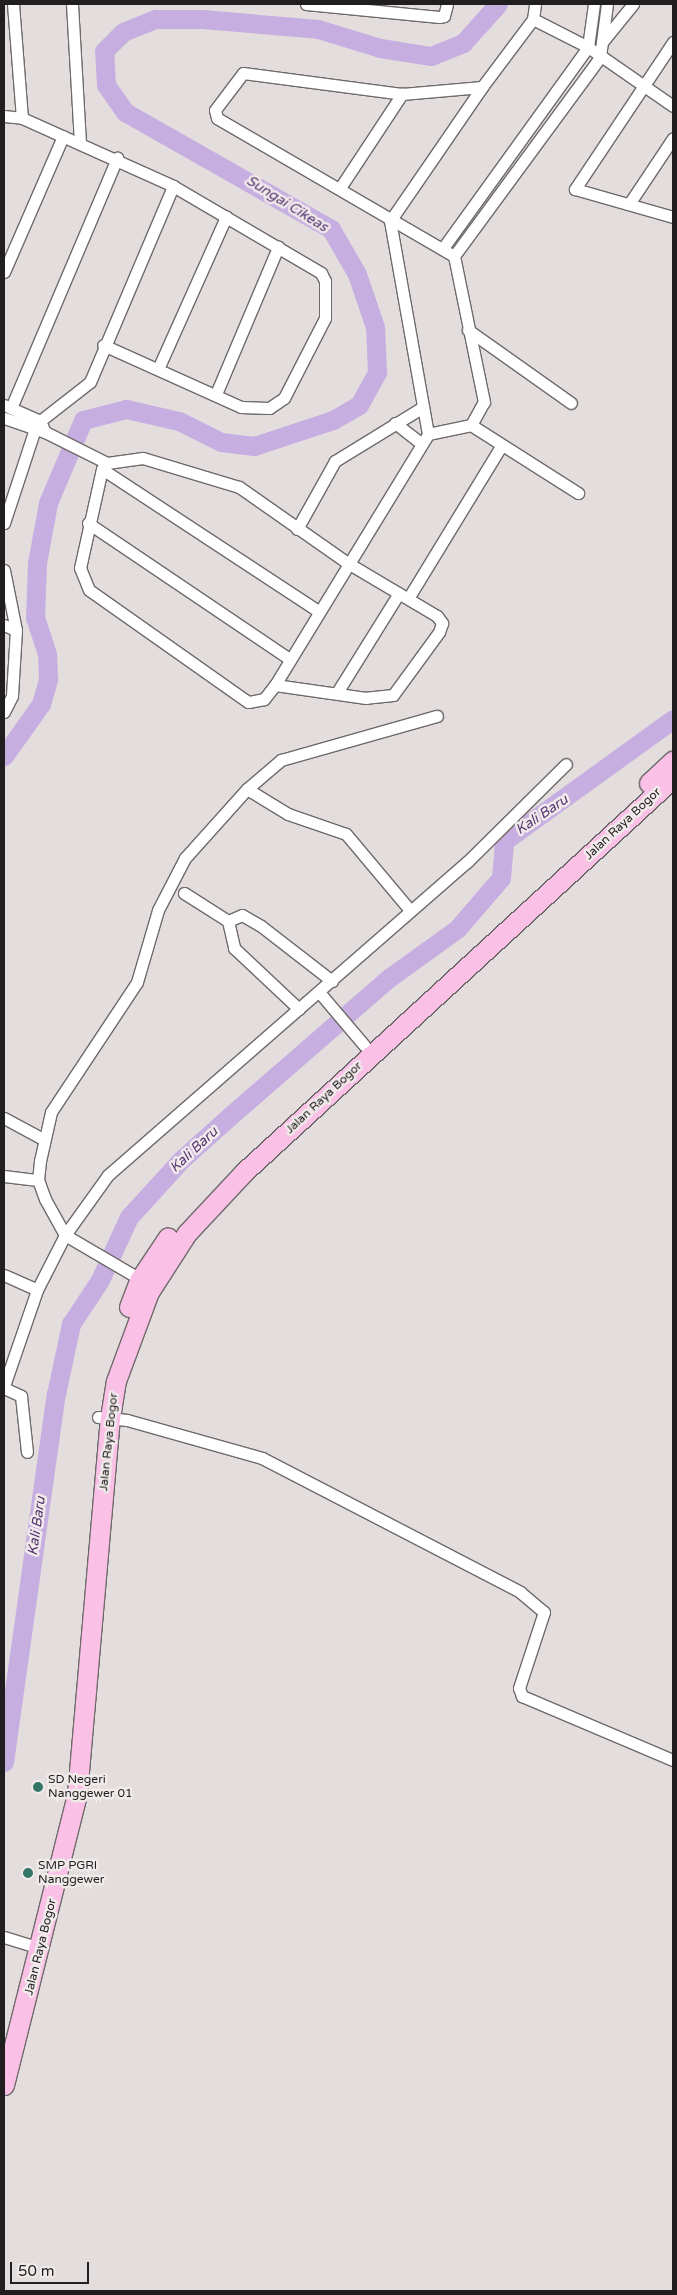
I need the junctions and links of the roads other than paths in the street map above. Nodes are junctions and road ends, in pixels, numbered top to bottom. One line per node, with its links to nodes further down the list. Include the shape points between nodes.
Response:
1 (13, 4): 21 (street)
2 (72, 4): 24 (street)
3 (306, 4): 7 (street)
4 (447, 4): 9 (street, via 444,16 439,17)
5 (535, 4): 11 (street)
6 (594, 4): 14 (street)
7 (326, 5): 9 (street)
8 (607, 5): 10 (street); 12 (street)
9 (386, 8)
10 (630, 8): 12 (street)
11 (533, 19): 14 (street); 17 (street)
12 (602, 42): 15 (street)
13 (673, 42): 16 (street)
14 (588, 47): 15 (street); 33 (street)
15 (600, 57): 16 (street); 34 (street)
16 (644, 85): 19 (street); 28 (street, via 575,186)
17 (482, 87): 18 (street); 31 (street)
18 (402, 94): 27 (street); 27 (street, via 243,73 236,77 215,110 216,118)
19 (673, 106)
20 (4, 116): 21 (street)
21 (22, 118): 22 (street)
22 (63, 136): 24 (street); 35 (street)
23 (673, 138): 28 (street)
24 (80, 142): 25 (street)
25 (117, 158): 26 (street); 41 (street)
26 (174, 186): 29 (street); 37 (street)
27 (340, 188): 31 (street)
28 (629, 204): 30 (street)
29 (226, 217): 32 (street); 38 (street)
30 (673, 217)
31 (390, 221): 33 (street); 42 (street)
32 (278, 247): 39 (street); 39 (street, via 321,273 328,299 325,318 279,402 255,409)
33 (443, 248): 34 (street)
34 (454, 256): 36 (street)
35 (4, 272)
36 (468, 330): 40 (street); 45 (street, via 484,402)
37 (103, 345): 38 (street); 46 (street, via 85,390)
38 (158, 369): 39 (street)
39 (216, 394)
40 (571, 404)
41 (7, 407): 46 (street)
42 (423, 407): 44 (street); 47 (street)
43 (4, 418): 46 (street)
44 (395, 423): 48 (street); 55 (street, via 335,461)
45 (472, 425): 47 (street); 49 (street)
46 (40, 428): 50 (street, via 96,456); 52 (street)
47 (428, 434): 48 (street)
48 (422, 444): 56 (street)
49 (501, 446): 51 (street); 58 (street)
50 (105, 466): 54 (street); 55 (street, via 144,458 199,472 238,488); 59 (street)
51 (578, 493)
52 (7, 494): 53 (street)
53 (4, 523)
54 (88, 523): 62 (street); 63 (street, via 80,568 89,590 248,702 264,699)
55 (297, 529): 56 (street)
56 (346, 562): 58 (street); 59 (street)
57 (4, 570): 61 (street)
58 (404, 595): 64 (street); 64 (street, via 442,623 415,670 394,695 382,699)
59 (318, 611): 62 (street)
60 (4, 625): 61 (street)
61 (16, 630): 65 (street, via 12,696)
62 (290, 659): 63 (street)
63 (275, 685): 64 (street)
64 (338, 691)
65 (4, 710)
66 (437, 716): 70 (street, via 380,735 290,756)
67 (673, 761): 77 (highway, Jalan Raya Bogor)
68 (566, 764): 72 (street, via 466,862)
69 (673, 778): 87 (highway, Jalan Raya Bogor, via 244,1172 187,1233 149,1292 129,1338)
70 (247, 789): 72 (street, via 288,814 346,834); 79 (street, via 184,858 158,910 138,982 51,1112)
71 (184, 892): 73 (street)
72 (409, 909): 74 (street)
73 (228, 921): 74 (street, via 242,915); 76 (street, via 234,948)
74 (332, 981): 75 (street)
75 (319, 992): 76 (street); 77 (street)
76 (299, 1009): 82 (street, via 108,1175)
77 (364, 1045): 84 (highway, Jalan Raya Bogor, via 175,1227)
78 (4, 1118): 79 (street)
79 (43, 1139): 81 (street)
80 (4, 1176): 81 (street)
81 (38, 1180): 82 (street)
82 (65, 1235): 84 (street); 85 (street)
83 (4, 1275): 85 (street)
84 (140, 1279): 87 (highway, Jalan Raya Bogor, via 106,1371)
85 (37, 1290): 86 (street)
86 (4, 1387): 88 (street, via 21,1396)
87 (104, 1418): 89 (street, via 225,1444 262,1458 520,1592 544,1612 519,1688 522,1696); 90 (highway, Jalan Raya Bogor, via 77,1794)
88 (27, 1452)
89 (673, 1760)
90 (22, 1942): 91 (highway, Jalan Raya Bogor); 92 (highway, Jalan Raya Bogor)
91 (4, 2039)
92 (4, 2085)

